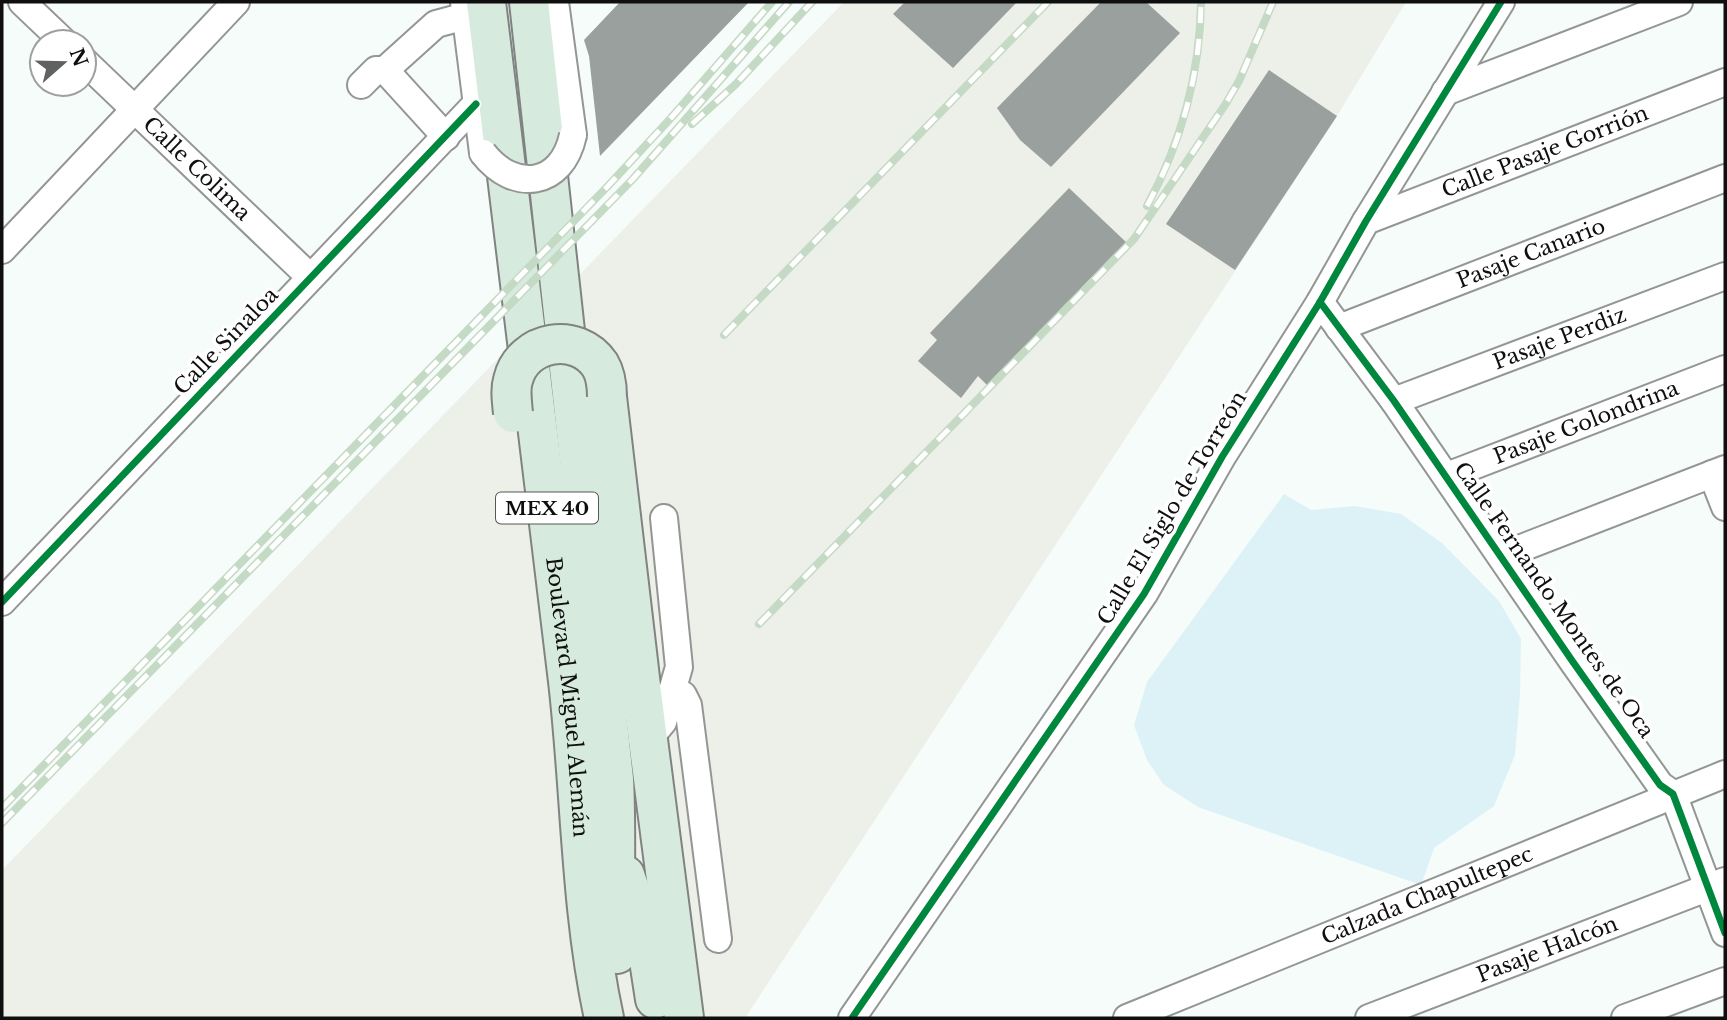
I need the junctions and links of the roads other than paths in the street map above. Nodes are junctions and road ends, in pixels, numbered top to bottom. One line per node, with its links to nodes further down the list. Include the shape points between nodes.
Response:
1 (22, 2): 7 (street)
2 (236, 2): 14 (street)
3 (1501, 2): 12 (street, Calle El Siglo de Torreón)
4 (1679, 2): 12 (street)
5 (552, 4): 13 (street, bridge, via 573,135 570,149 555,170 517,179 494,167 483,153); 31 (highway, Boulevard Miguel Alemán / MEX 40)
6 (462, 8): 8 (street, via 436,24); 13 (street); 36 (highway, Boulevard Miguel Alemán / MEX 40, via 571,707)
7 (49, 28)
8 (385, 70): 11 (street, via 376,70); 15 (street)
9 (98, 75): 14 (street, Calle Colima)
10 (1725, 82): 17 (street, Calle Pasaje Gorrión)
11 (361, 85)
12 (1445, 92): 17 (street, Calle El Siglo de Torreón)
13 (475, 104): 15 (street, Calle Sinaloa)
14 (134, 110): 18 (street); 20 (street, Calle Colima)
15 (446, 137): 20 (street, Calle Sinaloa)
16 (1725, 177): 22 (street, Pasaje Canario)
17 (1366, 221): 21 (street, Calle El Siglo de Torreón)
18 (2, 250)
19 (1725, 276): 24 (street, Pasaje Perdiz)
20 (310, 277): 30 (street, Calle Sinaloa)
21 (1320, 302): 22 (street, Calle Fernando Montes de Oca); 42 (street, Calle El Siglo de Torreón, via 1222,457 1144,594)
22 (1339, 328): 24 (street, Calle Fernando Montes de Oca)
23 (1725, 369): 26 (street, Pasaje Golondrina)
24 (1394, 401): 26 (street, Calle Fernando Montes de Oca)
25 (1719, 471): 27 (street); 29 (street)
26 (1447, 476): 29 (street, Calle Fernando Montes de Oca)
27 (1725, 507)
28 (664, 518): 32 (street, via 679,667)
29 (1501, 556): 35 (street, Calle Fernando Montes de Oca, via 1660,785)
30 (2, 601)
31 (603, 677): 33 (highway); 36 (highway, Boulevard Miguel Alemán / MEX 40, via 614,779)
32 (673, 689): 33 (street, via 663,722); 39 (street, via 688,705)
33 (648, 740): 36 (highway, bridge, via 606,381 590,354 576,346 544,346 519,365 513,380 513,413 544,675 562,773); 41 (highway)
34 (1725, 774): 35 (street, Calzada Chapultepec)
35 (1674, 794): 37 (street, Calle Fernando Montes de Oca); 43 (street, Calzada Chapultepec)
36 (600, 861): 41 (highway, Boulevard Miguel Alemán / MEX 40); 41 (highway, via 640,914 650,955)
37 (1716, 885): 38 (street, Calle Fernando Montes de Oca); 44 (street, Pasaje Halcón)
38 (1725, 933)
39 (718, 940)
40 (1725, 981): 45 (street)
41 (634, 1016)
42 (852, 1018)
43 (1127, 1018)
44 (1369, 1018)
45 (1625, 1018)

